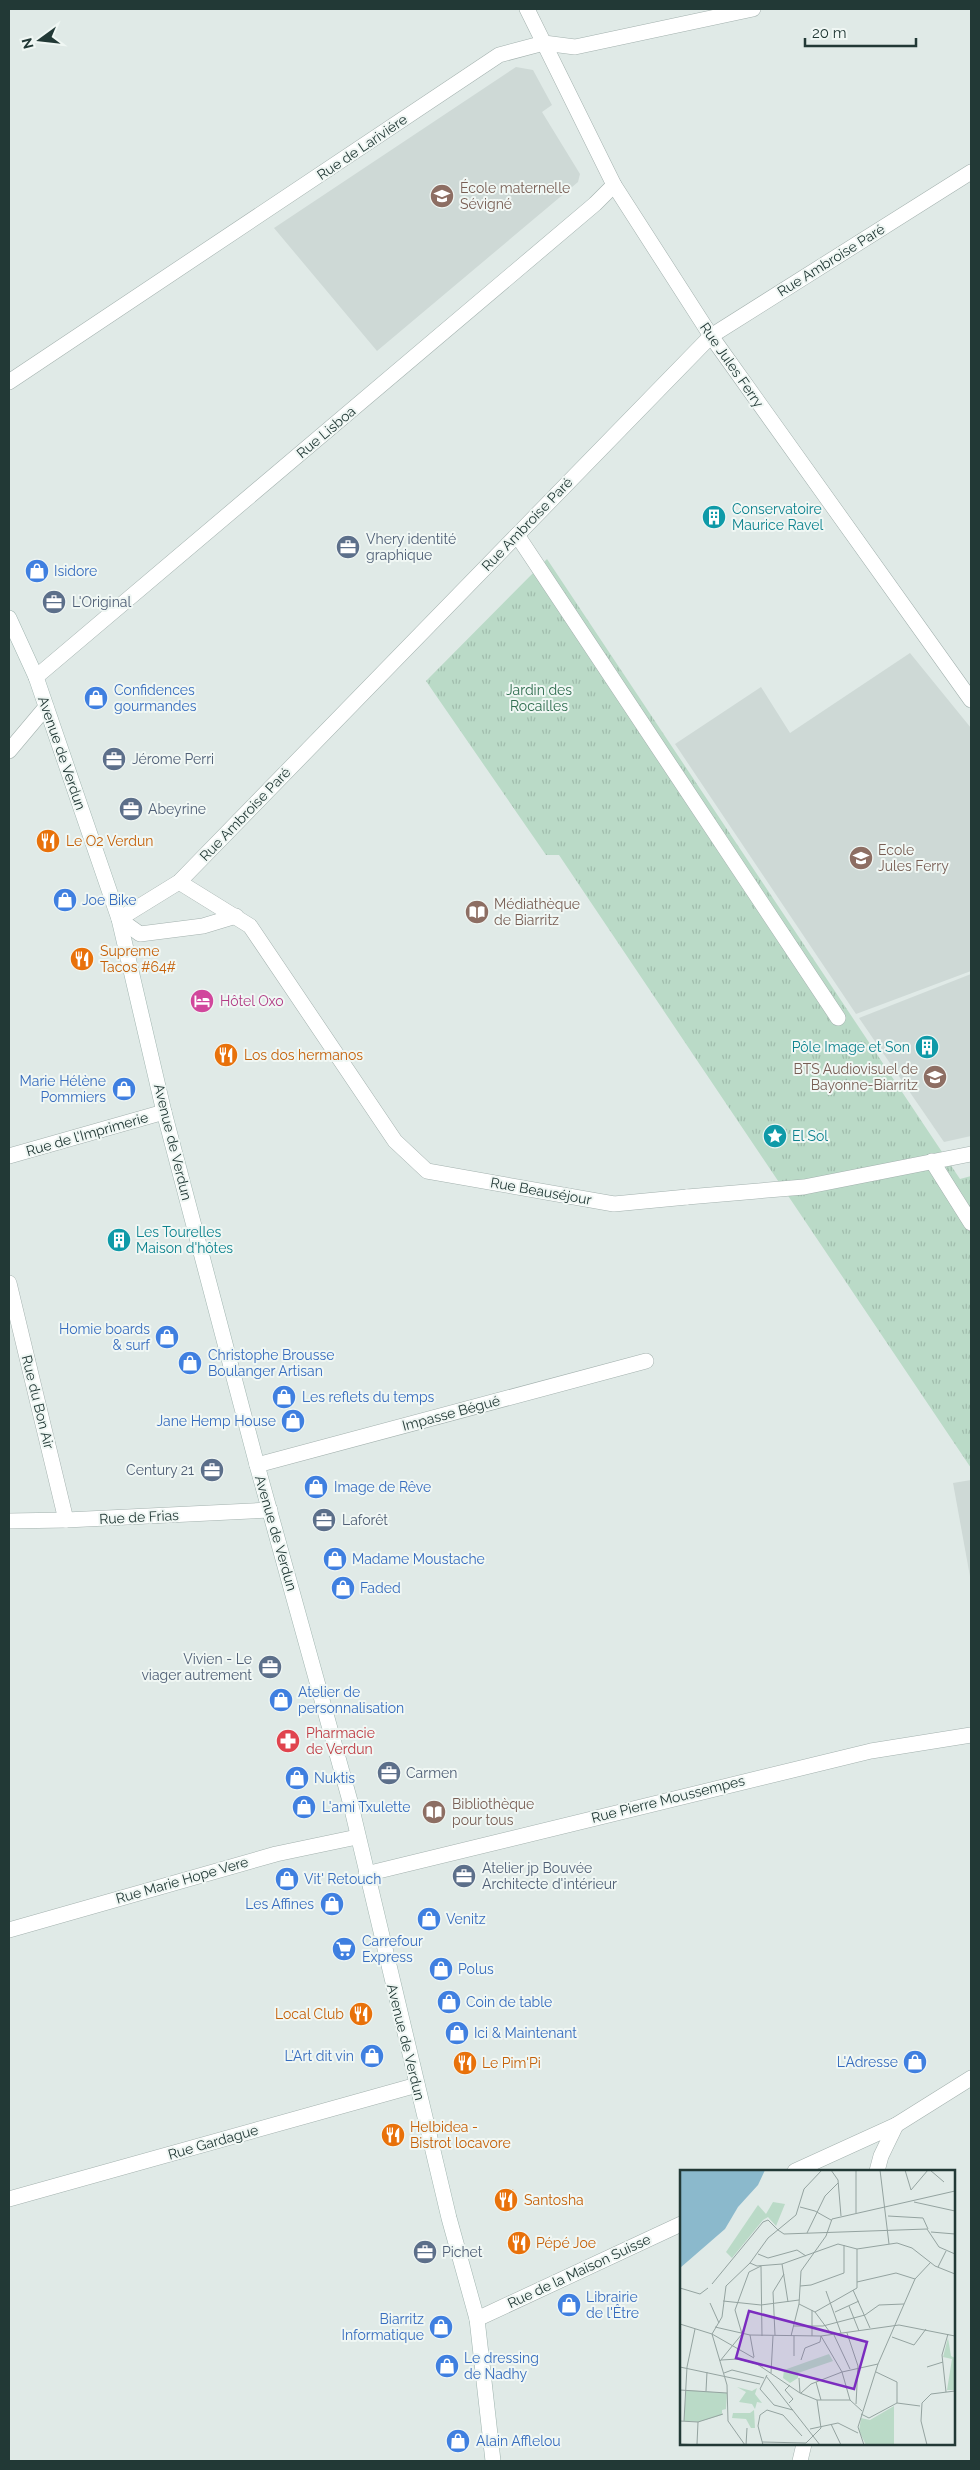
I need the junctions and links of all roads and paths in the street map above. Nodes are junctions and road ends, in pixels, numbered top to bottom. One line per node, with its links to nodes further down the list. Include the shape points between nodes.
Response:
1 (527, 9): 3 (street, Rue Jules Ferry)
2 (753, 9): 3 (street, Rue de Lariviére, via 574,47)
3 (544, 44): 5 (street, Rue Jules Ferry); 7 (street, Rue de Lariviére, via 500,55)
4 (971, 172): 6 (street, Rue Ambroise Paré)
5 (614, 185): 6 (street, Rue Jules Ferry); 10 (street, Rue Lisboa)
6 (711, 336): 8 (street, Rue Ambroise Paré); 11 (street, Rue Jules Ferry)
7 (9, 382)
8 (517, 535): 14 (street, Rue Ambroise Paré); 17 (street)
9 (9, 618): 10 (street, Avenue de Verdun)
10 (36, 677): 12 (street, Avenue de Verdun)
11 (971, 700)
12 (46, 706): 13 (street); 16 (street, Avenue de Verdun)
13 (9, 751)
14 (179, 882): 15 (street, Rue Beauséjour); 16 (street, Rue Ambroise Paré)
15 (236, 916): 16 (street, via 203,926 140,934); 21 (street, Rue Beauséjour, via 250,926 395,1141 427,1171 614,1204 804,1187)
16 (119, 920): 18 (street, Avenue de Verdun)
17 (838, 1018)
18 (164, 1112): 20 (street, Rue de l'Imprimerie); 25 (street, Avenue de Verdun)
19 (971, 1154): 21 (street, Rue Beauséjour)
20 (9, 1156)
21 (932, 1161): 22 (street)
22 (971, 1223)
23 (9, 1283): 27 (street, Rue du Bon Air)
24 (646, 1361): 25 (street, Impasse Bégué)
25 (257, 1465): 26 (street, Avenue de Verdun)
26 (270, 1510): 27 (street, Rue de Frias); 30 (street, Avenue de Verdun)
27 (66, 1520): 28 (street, Rue de Frias)
28 (9, 1521)
29 (971, 1735): 31 (street, Rue Pierre Moussempes, via 871,1750)
30 (357, 1837): 31 (street, Avenue de Verdun); 32 (street, Rue Marie Hope Vere, via 276,1854)
31 (366, 1874): 34 (street, Avenue de Verdun)
32 (9, 1930)
33 (971, 2078): 35 (street)
34 (417, 2085): 38 (street, Rue Gardague); 40 (street, Avenue de Verdun)
35 (896, 2125): 36 (street); 37 (street)
36 (797, 2170)
37 (877, 2170)
38 (9, 2199)
39 (680, 2224): 40 (street, Rue de la Maison Suisse)
40 (477, 2319): 42 (street, Avenue de Verdun)
41 (804, 2445): 43 (street)
42 (493, 2461)
43 (800, 2461)

